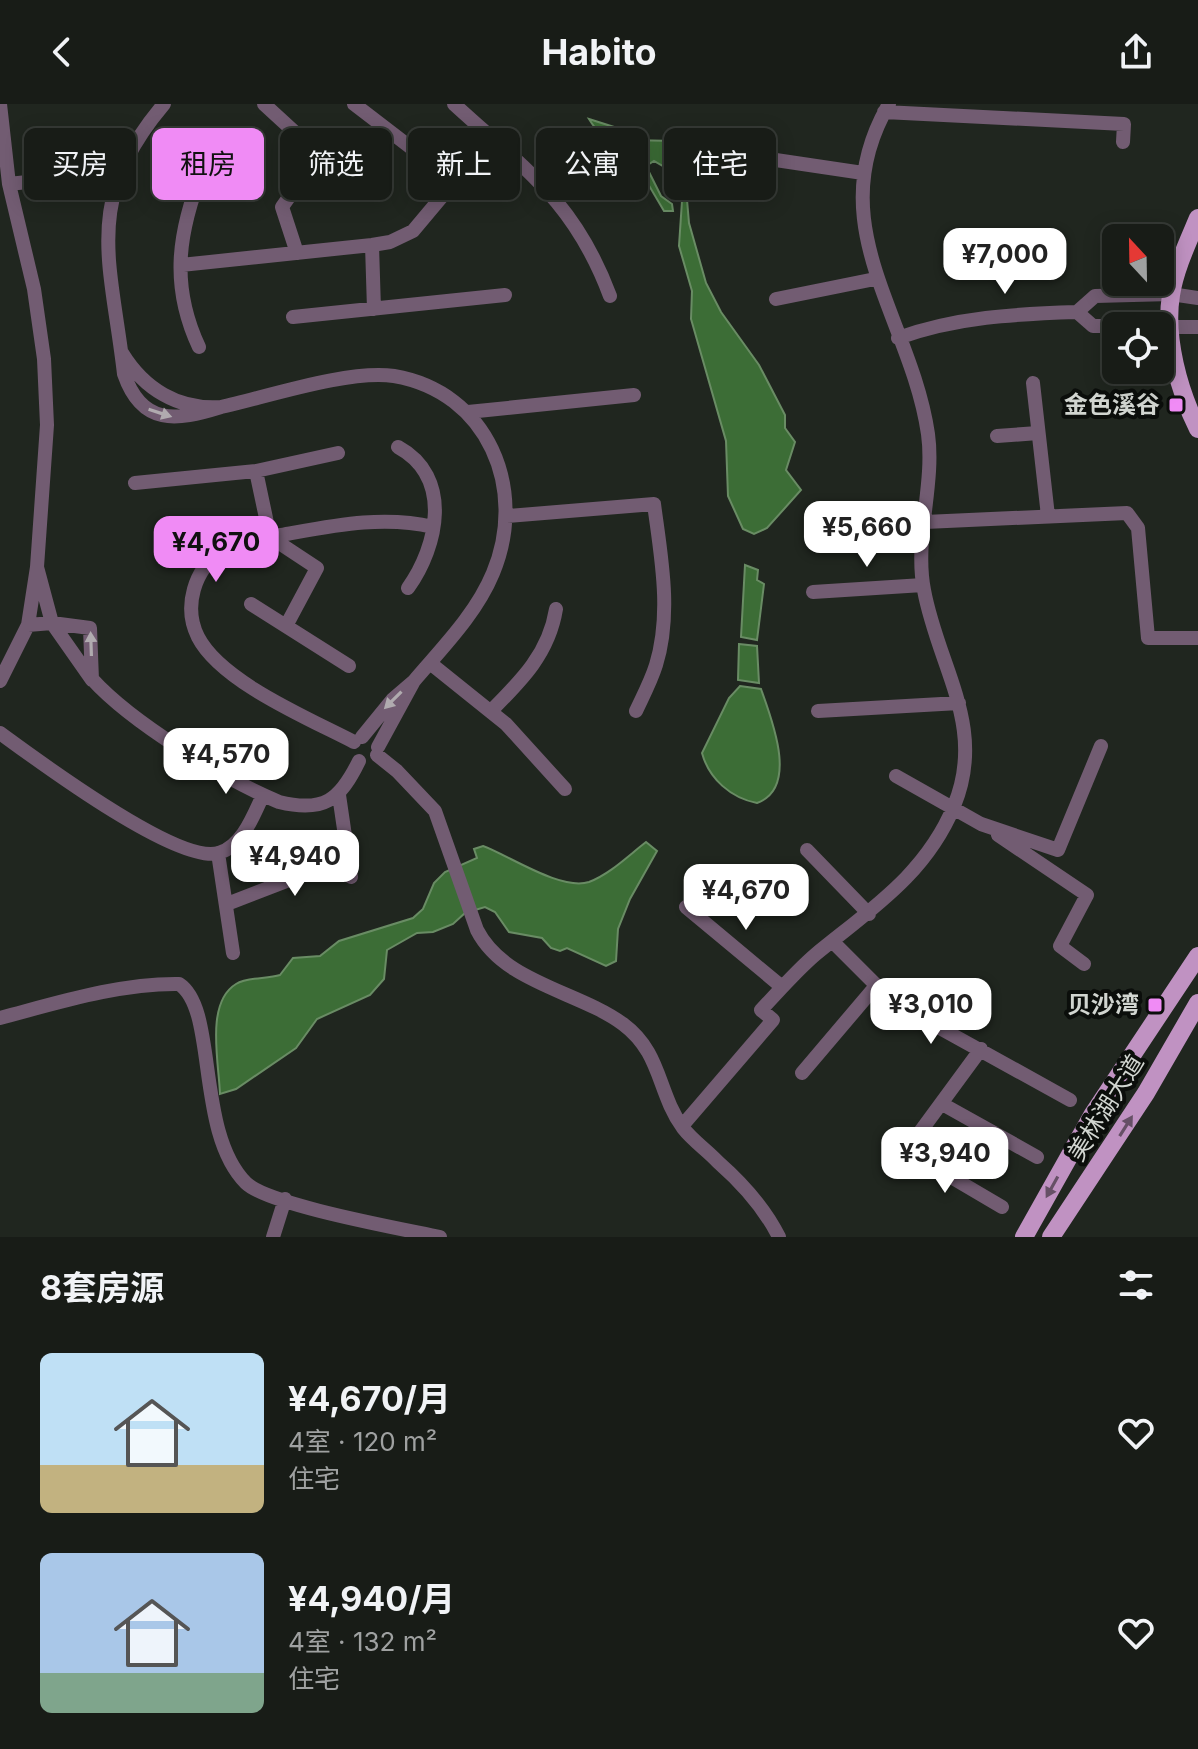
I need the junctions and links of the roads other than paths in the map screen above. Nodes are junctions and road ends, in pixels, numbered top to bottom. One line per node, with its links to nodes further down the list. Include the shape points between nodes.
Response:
1 (0, 104): 16 (street)
2 (164, 104): 9 (street)
3 (264, 104): 7 (street)
4 (354, 104): 11 (street)
5 (454, 104): 8 (street)
6 (886, 108): 10 (street, via 1124,124); 14 (street)
7 (290, 128)
8 (480, 128)
9 (136, 140)
10 (1123, 142)
11 (408, 145)
12 (776, 160): 14 (street)
13 (520, 166): 31 (street, via 567,211 596,259)
14 (863, 173): 27 (street, via 864,225)
15 (24, 182): 16 (street)
16 (9, 184): 61 (street, via 44,359 47,425)
17 (115, 200): 43 (street, via 108,259)
18 (191, 200): 26 (street)
19 (287, 200): 25 (street, via 282,207)
20 (435, 200): 22 (street)
21 (438, 200): 22 (street)
22 (436, 203): 24 (street, via 413,231)
23 (1198, 218): 28 (main road)
24 (372, 245): 25 (street); 35 (street)
25 (297, 253): 26 (street)
26 (181, 265): 42 (street, via 180,291)
27 (875, 279): 34 (street); 41 (street)
28 (1174, 286)
29 (1174, 294): 33 (street)
30 (505, 295): 35 (street)
31 (610, 296)
32 (1102, 296): 36 (street)
33 (1198, 298)
34 (776, 299)
35 (374, 309): 37 (street)
36 (1077, 312): 38 (street, via 1093,326); 41 (street, via 963,320)
37 (293, 317)
38 (1102, 326)
39 (1174, 327): 40 (street)
40 (1198, 327)
41 (898, 338): 58 (street, via 927,432)
42 (199, 347)
43 (122, 353): 47 (street, via 132,370 161,394 200,408); 47 (street, one-way to 47, via 129,390 149,411 176,418)
44 (1174, 360): 49 (main road)
45 (1033, 383): 50 (street)
46 (634, 395): 48 (street)
47 (221, 407): 48 (street, via 346,379 392,376 442,393)
48 (468, 412): 56 (street, via 492,445 503,472)
49 (1198, 429)
50 (1038, 433): 51 (street); 57 (street)
51 (997, 436)
52 (398, 447): 59 (street, via 426,472 435,498)
53 (338, 453): 54 (street)
54 (256, 471): 55 (street); 60 (street)
55 (135, 483)
56 (507, 516): 71 (street, via 493,572 475,607); 78 (street, via 654,504 664,583 663,628 656,665)
57 (1048, 516): 58 (street); 70 (street, via 1127,513 1138,528 1148,638)
58 (925, 522): 62 (street)
59 (433, 527): 60 (street, via 352,522); 63 (street, via 429,553)
60 (270, 537): 69 (street, via 317,568); 81 (street, via 224,549 203,569 191,599 198,637 234,674 295,712)
61 (37, 567): 67 (street); 68 (street)
62 (923, 585): 64 (street); 76 (street)
63 (408, 588)
64 (813, 592)
65 (251, 604): 69 (street)
66 (556, 609): 77 (street, via 538,661)
67 (52, 623): 68 (street); 73 (street); 73 (street, one-way to 67, via 90,628)
68 (28, 625): 74 (street)
69 (286, 626): 72 (street)
70 (1198, 638)
71 (430, 663): 75 (street); 77 (street)
72 (349, 666)
73 (92, 679): 87 (street, via 114,704)
74 (0, 681)
75 (414, 681): 81 (street, one-way to 81); 83 (street)
76 (959, 703): 79 (street); 89 (street, via 966,766)
77 (491, 711): 86 (street)
78 (636, 711)
79 (818, 711)
80 (0, 733): 93 (street, via 97,802 198,853)
81 (358, 739): 83 (street, via 374,740); 84 (street, via 352,755)
82 (1101, 746): 92 (street)
83 (377, 751): 84 (street, via 367,763); 112 (street, via 435,811 487,947 506,964 591,1004 644,1042)
84 (359, 761): 88 (street)
85 (896, 776): 89 (street)
86 (565, 789)
87 (263, 795): 88 (street, via 297,807); 93 (street, via 237,842)
88 (339, 795): 94 (street)
89 (953, 808): 90 (street); 99 (street, via 923,862)
90 (981, 824): 92 (street); 95 (street)
91 (807, 850): 99 (street)
92 (1058, 850): 95 (street)
93 (218, 853): 97 (street)
94 (349, 857): 96 (street); 97 (street)
95 (1047, 868): 103 (street, via 1087,895 1060,946)
96 (351, 877)
97 (227, 904): 101 (street)
98 (686, 907): 104 (street)
99 (869, 914): 100 (street)
100 (833, 942): 104 (street); 105 (street)
101 (233, 953)
102 (1198, 956): 119 (main road, 美林湖大道, one-way to 119, via 1093,1114)
103 (1084, 964)
104 (782, 987): 112 (street, via 761,1010 771,1023)
105 (875, 987): 108 (street, via 914,1016); 109 (street)
106 (1198, 1003): 120 (main road, 美林湖大道, one-way to 106)
107 (0, 1018): 114 (street, via 76,998 179,984 195,1001 216,1133 246,1184)
108 (981, 1049): 110 (street); 111 (street)
109 (802, 1073)
110 (1070, 1100)
111 (944, 1105): 113 (street); 115 (street, via 902,1157)
112 (682, 1126): 118 (street, via 757,1200)
113 (1037, 1157)
114 (285, 1199): 116 (street); 117 (street)
115 (1002, 1207)
116 (273, 1237)
117 (440, 1237)
118 (779, 1237)
119 (1024, 1237)
120 (1051, 1237)

